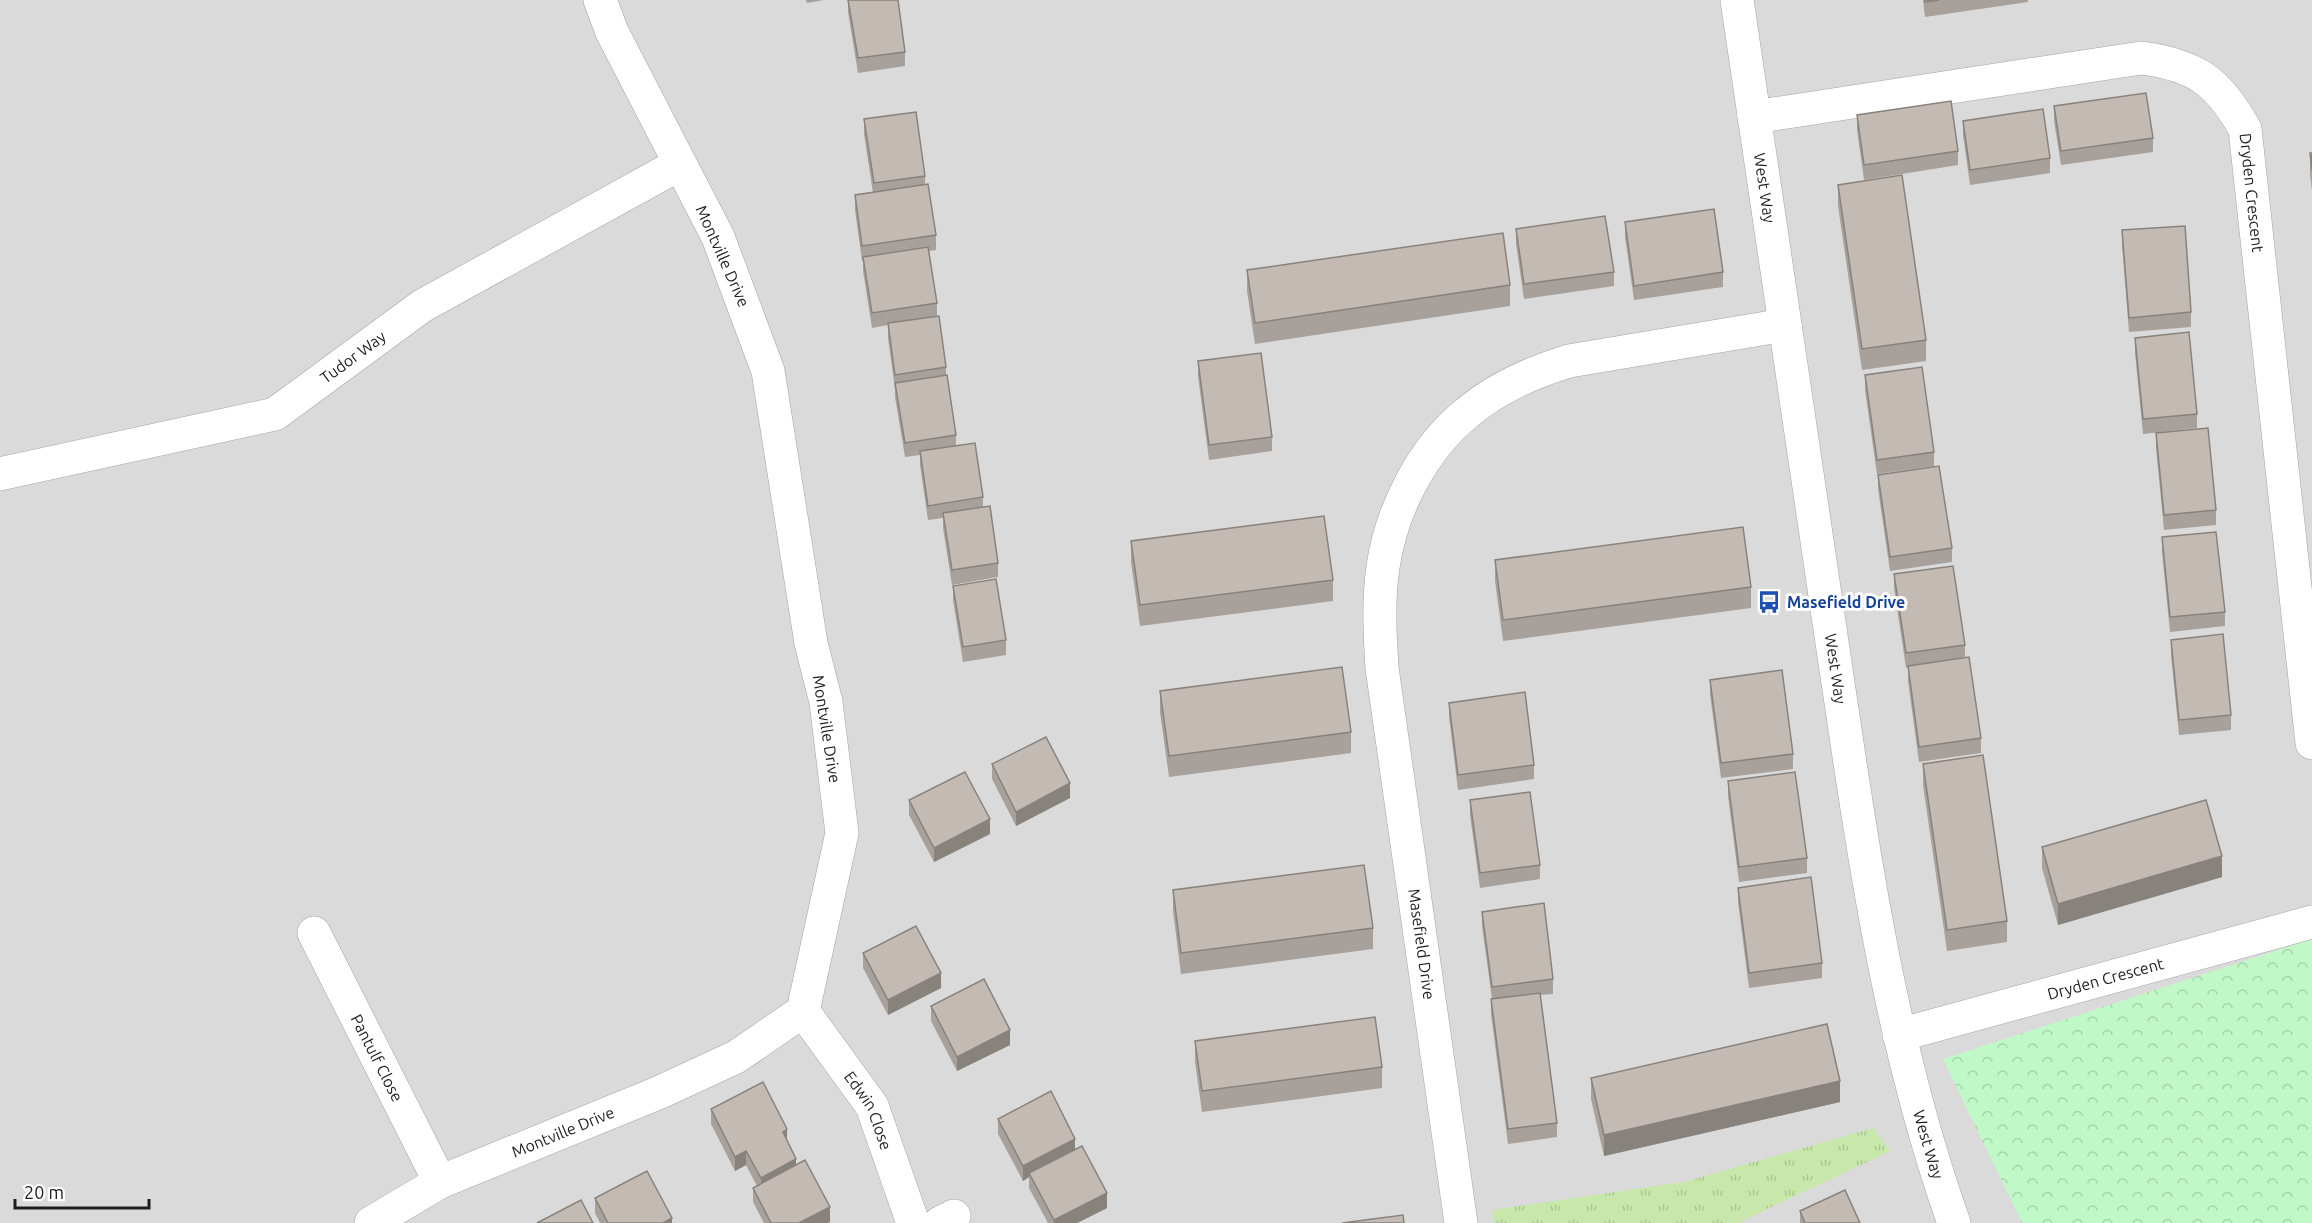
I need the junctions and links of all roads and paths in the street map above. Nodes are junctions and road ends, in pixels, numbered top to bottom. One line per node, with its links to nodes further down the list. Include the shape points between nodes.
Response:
1 (600, 0): 4 (street, Montville Drive)
2 (1737, 0): 3 (street, West Way)
3 (1755, 117): 5 (street, West Way); 7 (street, Dryden Crescent, via 2140,58 2179,66 2206,79 2228,98 2245,129)
4 (678, 165): 6 (street, Tudor Way, via 422,306 275,414); 10 (street, Montville Drive, via 718,237 768,371 811,643 826,702 842,833)
5 (1785, 325): 11 (street, West Way, via 1855,795 1881,954); 15 (street, Masefield Drive, via 1569,361 1536,371 1466,413 1435,447 1412,481 1395,520 1383,567 1382,668)
6 (0, 474)
7 (2312, 743)
8 (2312, 922): 11 (street, Dryden Crescent)
9 (314, 933): 12 (street, Pantulf Close)
10 (803, 1011): 12 (street, Montville Drive, via 736,1057); 14 (street, Edwin Close, via 872,1106)
11 (1899, 1035): 16 (street, West Way, via 1928,1150)
12 (440, 1182): 13 (street, Montville Drive)
13 (371, 1223)
14 (913, 1223)
15 (1461, 1223)
16 (1954, 1223)

